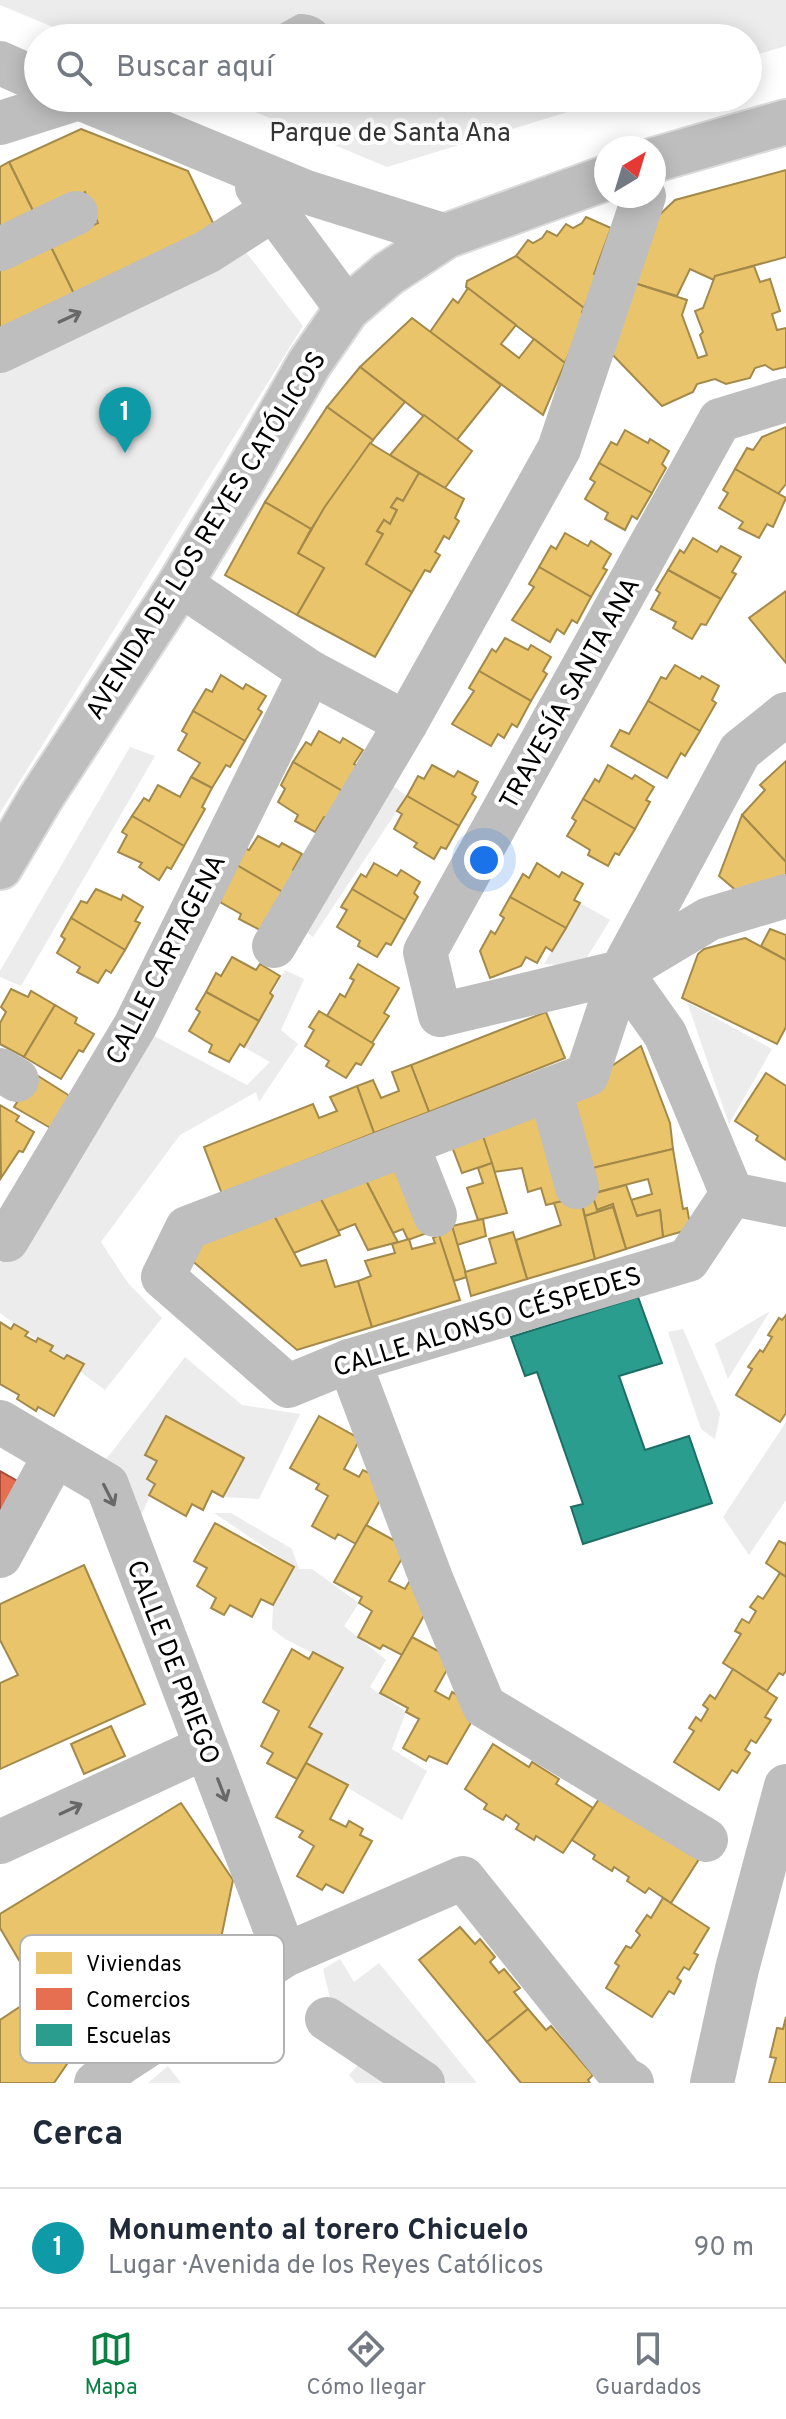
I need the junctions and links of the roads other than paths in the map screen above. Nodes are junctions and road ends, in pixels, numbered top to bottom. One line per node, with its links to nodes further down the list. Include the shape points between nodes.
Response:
1 (0, 63): 2 (street)
2 (24, 74)
3 (35, 112): 6 (street)
4 (113, 112): 7 (street)
5 (786, 122): 8 (street)
6 (0, 123)
7 (238, 163): 11 (street); 13 (street, via 306,192)
8 (666, 165)
9 (594, 182): 13 (street, AVENIDA DE LOS REYES CATÓLICOS)
10 (639, 208): 21 (street, via 559,449)
11 (274, 209): 15 (street); 16 (street, one-way to 11, via 207,252)
12 (76, 213): 14 (street)
13 (446, 236): 15 (street, AVENIDA DE LOS REYES CATÓLICOS)
14 (0, 249)
15 (347, 309): 18 (street, AVENIDA DE LOS REYES CATÓLICOS)
16 (0, 351)
17 (786, 400): 25 (street, TRAVESÍA SANTA ANA, via 720,420 425,952 440,1015)
18 (180, 584): 19 (street); 22 (street, AVENIDA DE LOS REYES CATÓLICOS)
19 (310, 672): 21 (street); 32 (street, CALLE CARTAGENA, via 135,1026)
20 (786, 714): 25 (street, via 740,751)
21 (406, 723): 24 (street)
22 (0, 867)
23 (786, 896): 25 (street, via 709,919)
24 (274, 946)
25 (621, 972): 26 (street, via 587,1075); 29 (street, via 665,1034)
26 (550, 1089): 27 (street); 28 (street)
27 (407, 1144): 31 (street); 33 (street, CALLE ALONSO CÉSPEDES, via 187,1228 163,1277 288,1386)
28 (577, 1187)
29 (732, 1194): 30 (street); 33 (street, CALLE ALONSO CÉSPEDES, via 688,1260)
30 (786, 1205)
31 (435, 1215)
32 (4, 1239)
33 (349, 1361): 39 (street, via 484,1706)
34 (0, 1422): 35 (street, CALLE DE PRIEGO)
35 (55, 1455): 36 (street); 37 (street, CALLE DE PRIEGO, one-way to 37, via 107,1485)
36 (0, 1556)
37 (206, 1747): 40 (street, one-way to 37); 41 (street, CALLE DE PRIEGO, one-way to 41)
38 (786, 1786): 48 (street)
39 (706, 1840)
40 (0, 1842)
41 (277, 1935)
42 (285, 1955): 47 (street, via 463,1878)
43 (327, 2019): 46 (street)
44 (121, 2063): 45 (street)
45 (96, 2083)
46 (423, 2083)
47 (632, 2083)
48 (712, 2083)

